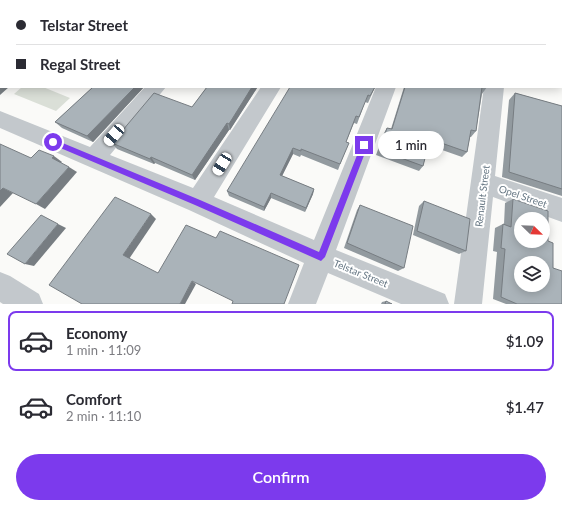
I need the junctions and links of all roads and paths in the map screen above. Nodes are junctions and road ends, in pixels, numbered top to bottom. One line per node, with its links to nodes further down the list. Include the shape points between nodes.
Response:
1 (155, 88): 6 (street)
2 (270, 88): 8 (street)
3 (386, 88): 10 (street)
4 (494, 88): 7 (street, Renault Street)
5 (0, 119): 6 (street, Telstar Street)
6 (93, 159): 8 (street, Telstar Street)
7 (483, 183): 9 (street, Opel Street); 15 (street, Renault Street)
8 (198, 202): 10 (street, Telstar Street)
9 (562, 210)
10 (321, 257): 13 (street); 14 (street, Telstar Street)
11 (0, 286): 12 (street)
12 (30, 304)
13 (302, 304)
14 (435, 304)
15 (468, 304)

